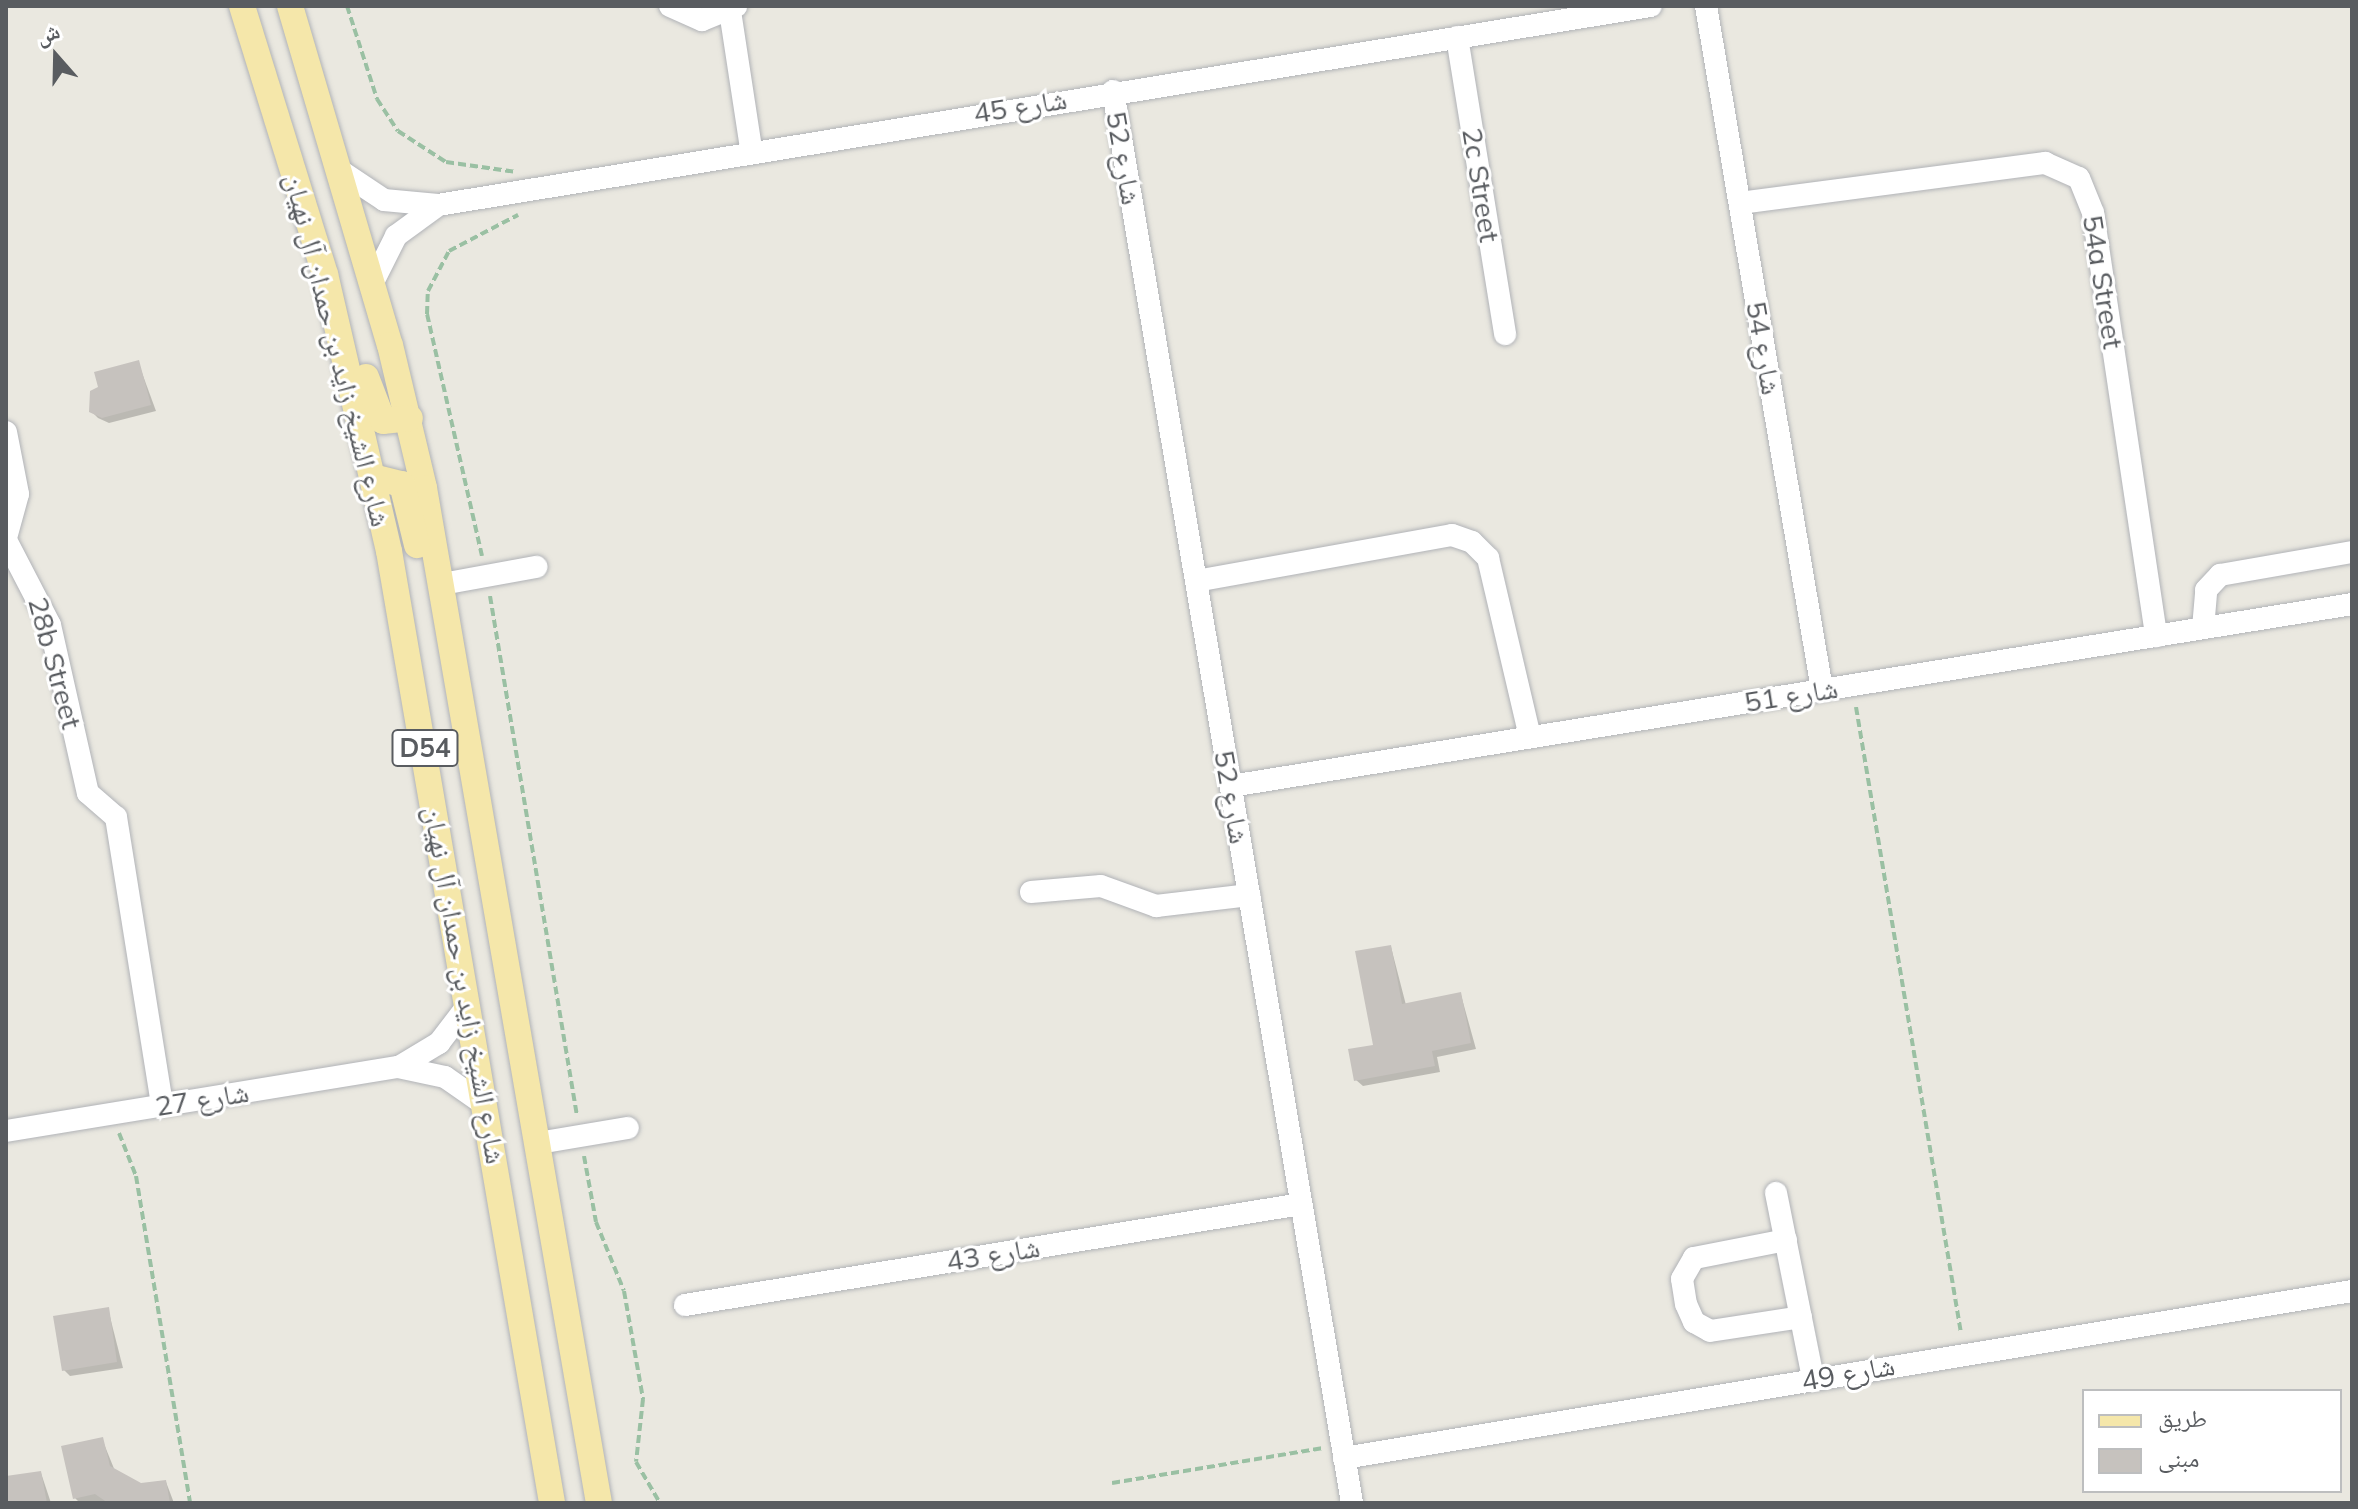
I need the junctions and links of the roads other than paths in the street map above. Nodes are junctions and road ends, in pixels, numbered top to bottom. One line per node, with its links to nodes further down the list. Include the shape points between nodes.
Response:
1 (242, 6): 13 (main road, شارع الشيخ زايد بن حمدان آل نهيان / D54)
2 (290, 6): 10 (main road, شارع الشيخ زايد بن حمدان آل نهيان / D54)
3 (670, 6): 6 (street, via 702,20)
4 (1651, 6): 7 (street, شارع 45)
5 (1706, 6): 11 (street, شارع 54)
6 (733, 8): 9 (street)
7 (1457, 37): 8 (street, شارع 45); 15 (street, 2c Street)
8 (1113, 91): 9 (street, شارع 45); 22 (street, شارع 52)
9 (751, 149): 12 (street, شارع 45)
10 (339, 170): 12 (street, شارع 45, via 384,200); 14 (main road, شارع الشيخ زايد بن حمدان آل نهيان / D54)
11 (1740, 203): 26 (street, 54a Street, via 2045,163 2079,178 2093,213); 28 (street, شارع 54)
12 (438, 205): 14 (street, شارع 45, via 396,236)
13 (325, 274): 16 (main road, via 378,416 390,424); 18 (main road, شارع الشيخ زايد بن حمدان آل نهيان / D54)
14 (372, 284): 16 (main road, شارع الشيخ زايد بن حمدان آل نهيان / D54)
15 (1505, 334)
16 (410, 418): 23 (main road, شارع الشيخ زايد بن حمدان آل نهيان / D54)
17 (6, 432): 19 (street, via 18,494)
18 (373, 477): 27 (main road, via 388,475 406,491 427,585); 33 (main road, شارع الشيخ زايد بن حمدان آل نهيان / D54)
19 (6, 539): 35 (street, 28b Street, via 50,625 88,793 116,817)
20 (2352, 552): 25 (street, via 2220,575 2206,590)
21 (536, 567): 23 (street)
22 (1196, 581): 29 (street, via 1452,535 1472,542 1488,558); 30 (street, شارع 52)
23 (442, 584): 27 (main road, شارع الشيخ زايد بن حمدان آل نهيان / D54)
24 (2352, 604): 25 (street, شارع 51)
25 (2203, 628): 26 (street, شارع 51)
26 (2156, 636): 28 (street, شارع 51)
27 (449, 638): 39 (main road, شارع الشيخ زايد بن حمدان آل نهيان / D54)
28 (1822, 690): 29 (street, شارع 51)
29 (1530, 737): 30 (street, شارع 51)
30 (1231, 786): 32 (street, شارع 52)
31 (1031, 892): 32 (street, via 1101,886 1156,906)
32 (1249, 895): 41 (street, شارع 52)
33 (468, 1005): 34 (street, شارع 27, via 439,1043); 36 (main road, شارع الشيخ زايد بن حمدان آل نهيان / D54)
34 (398, 1067): 35 (street, شارع 27); 36 (street, شارع 27, via 445,1077)
35 (162, 1105): 38 (street, شارع 27)
36 (485, 1105): 48 (main road, شارع الشيخ زايد بن حمدان آل نهيان / D54)
37 (628, 1128): 39 (street)
38 (6, 1131)
39 (538, 1143): 49 (main road, شارع الشيخ زايد بن حمدان آل نهيان / D54)
40 (1776, 1193): 42 (street)
41 (1301, 1204): 44 (street, شارع 43); 47 (street, شارع 52)
42 (1786, 1240): 45 (street); 45 (street, via 1694,1258 1682,1279 1686,1304 1694,1322 1710,1331)
43 (2352, 1291): 46 (street, شارع 49)
44 (685, 1305)
45 (1801, 1317): 46 (street)
46 (1813, 1379): 47 (street, شارع 49)
47 (1343, 1452): 50 (street, شارع 52)
48 (552, 1503)
49 (599, 1503)
50 (1352, 1503)

